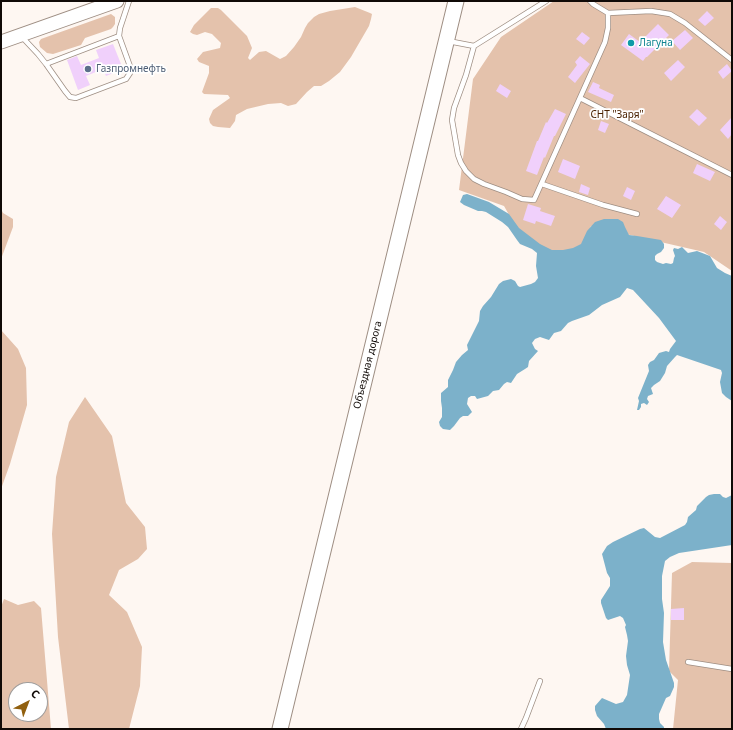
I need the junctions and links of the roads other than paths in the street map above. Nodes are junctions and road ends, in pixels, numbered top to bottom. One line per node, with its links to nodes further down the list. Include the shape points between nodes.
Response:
1 (116, 1): 7 (main road)
2 (129, 1): 8 (lane)
3 (456, 1): 9 (main road, Объездная дорога)
4 (546, 1): 11 (lane)
5 (590, 1): 6 (lane)
6 (608, 13): 12 (lane, via 651,11 670,14); 14 (lane, via 605,42)
7 (20, 35): 10 (main road); 13 (lane)
8 (119, 36): 13 (lane); 13 (lane, via 131,69 126,79 76,98 70,97)
9 (447, 41): 11 (lane); 21 (main road, Объездная дорога)
10 (1, 42)
11 (474, 46): 16 (lane, via 452,120 461,163 474,179 522,200 534,200)
12 (732, 60)
13 (46, 64)
14 (580, 98): 15 (lane); 16 (lane)
15 (732, 175)
16 (542, 184): 17 (lane)
17 (637, 214)
18 (688, 662): 19 (lane)
19 (732, 669)
20 (540, 681): 22 (lane)
21 (280, 729)
22 (521, 729)

